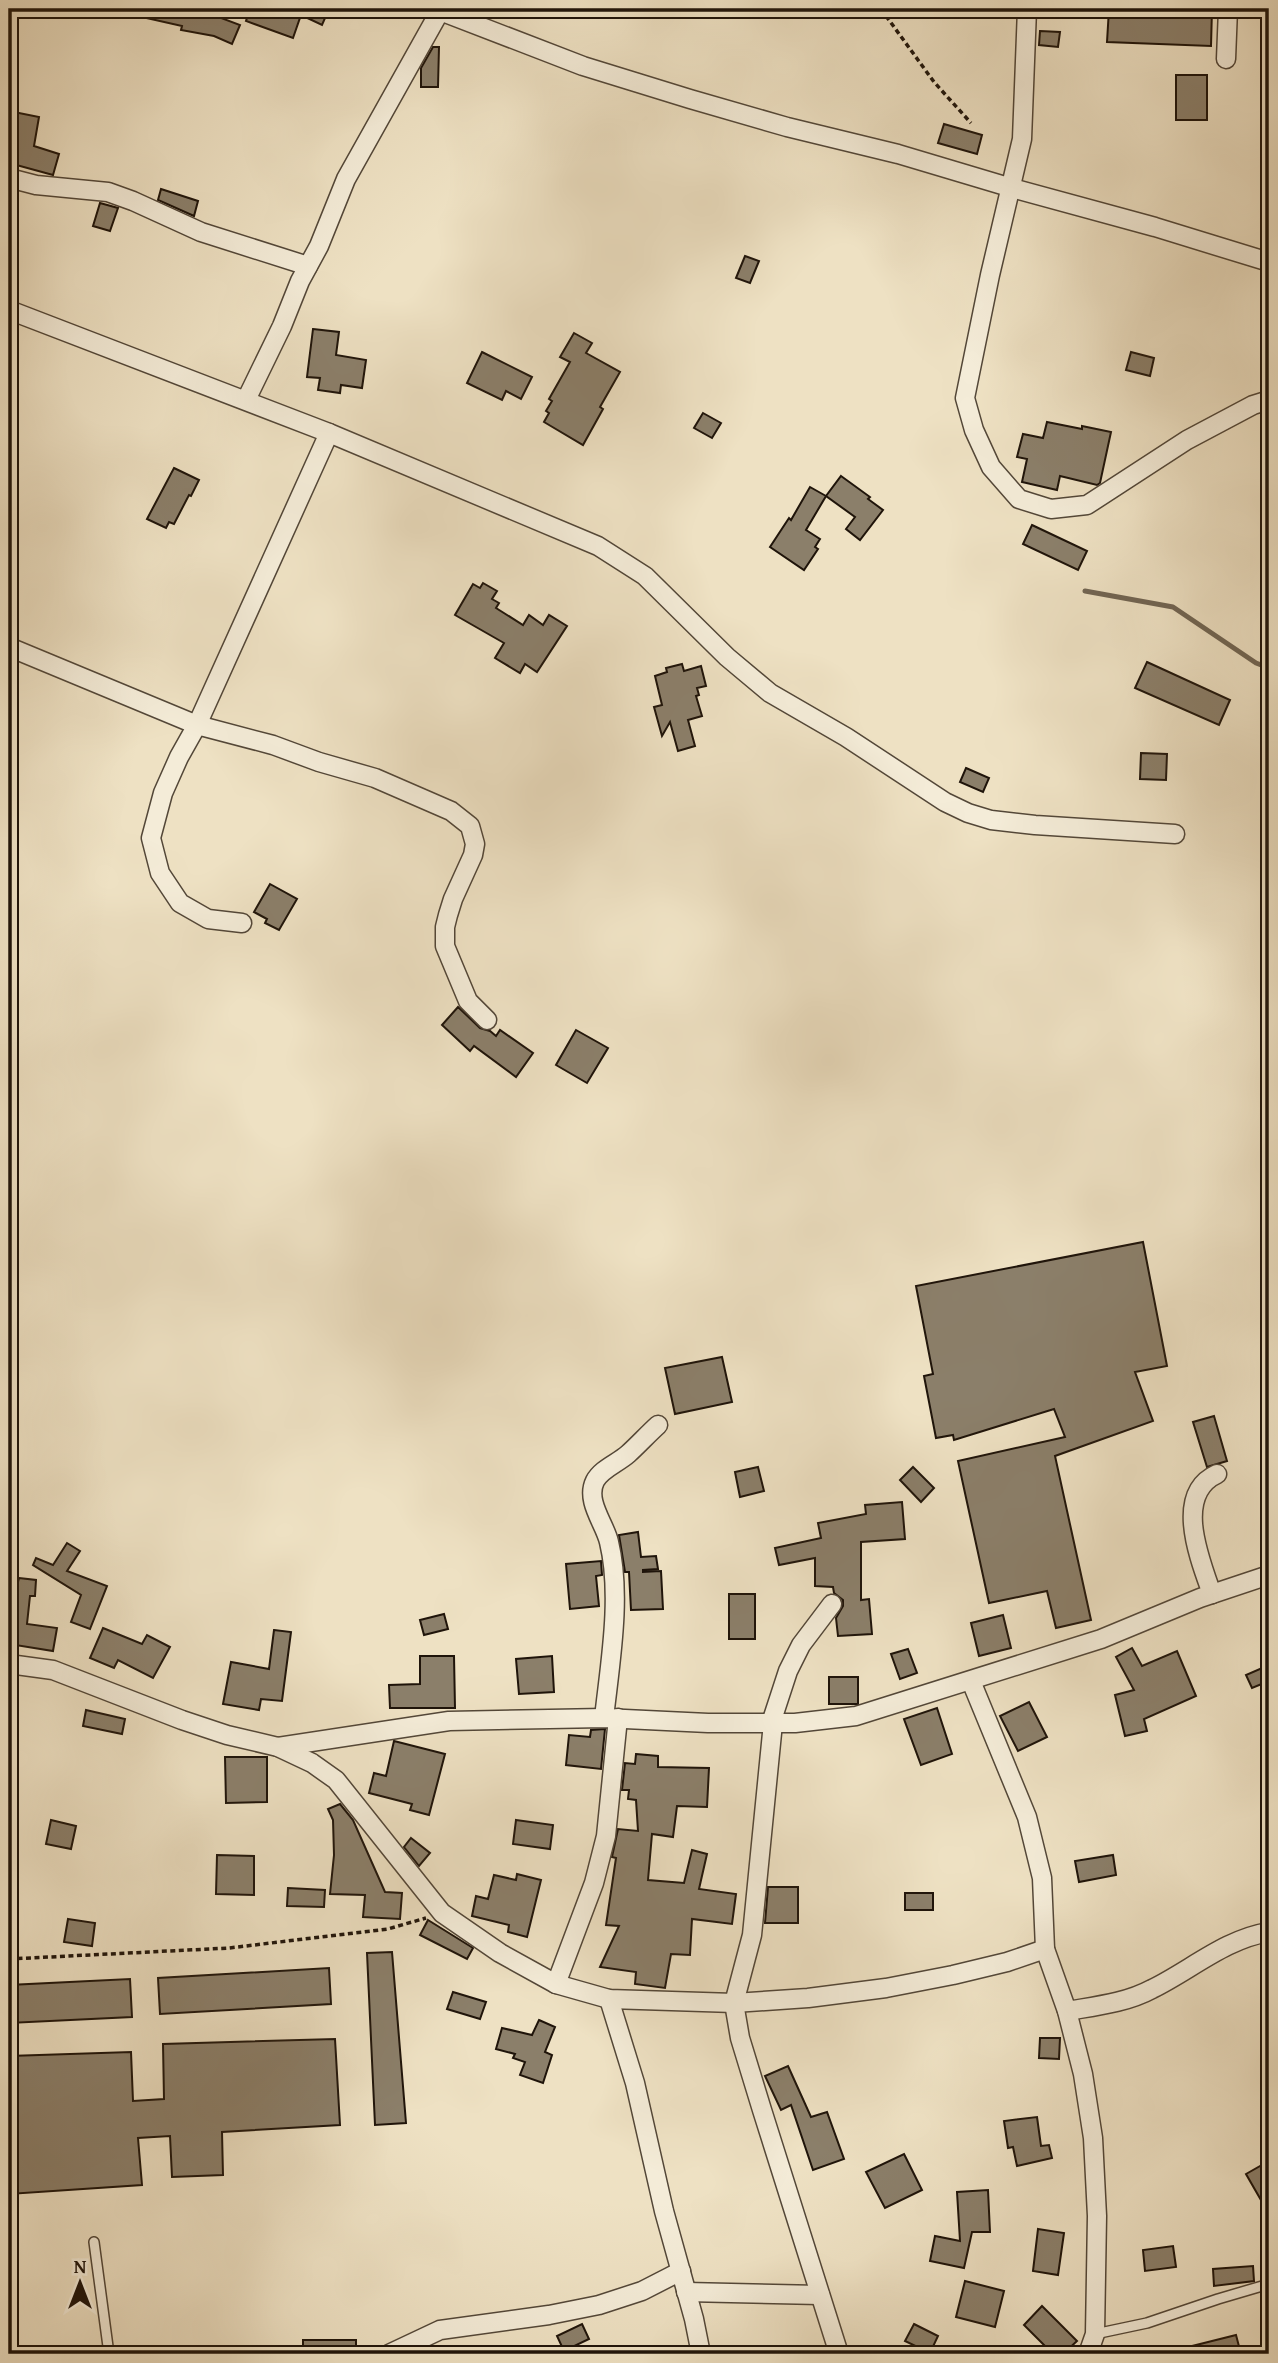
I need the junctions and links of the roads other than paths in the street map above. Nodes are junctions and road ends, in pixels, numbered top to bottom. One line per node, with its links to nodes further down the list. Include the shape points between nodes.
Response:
1 (1027, 9): 6 (street, via 1022,139)
2 (1228, 9): 4 (street)
3 (438, 10): 6 (street, via 583,66); 8 (street, via 346,179)
4 (1227, 58)
5 (9, 178): 8 (street, via 108,192 201,232)
6 (1012, 188): 7 (street); 11 (street, via 965,398 990,467 1019,499 1051,509 1087,505 1186,440)
7 (1269, 262)
8 (308, 267): 10 (street)
9 (9, 310): 10 (street)
10 (246, 400): 12 (street)
11 (1269, 400)
12 (329, 433): 14 (street); 15 (street, via 598,546 645,576 770,693 968,813 1035,825)
13 (9, 647): 14 (street)
14 (197, 724): 16 (street, via 163,793 151,838 160,873 180,903 208,919); 17 (street, via 375,778 451,811 470,826 473,855 453,899 445,946 468,1001)
15 (1175, 834)
16 (242, 923)
17 (487, 1020)
18 (658, 1424): 25 (street, via 595,1482 593,1496 609,1542 614,1584)
19 (1217, 1474): 21 (street, via 1197,1491 1193,1511 1194,1534)
20 (1269, 1575): 21 (street)
21 (1212, 1594): 24 (street, via 1101,1639)
22 (832, 1604): 26 (street, via 793,1662)
23 (9, 1664): 27 (street, via 53,1670 182,1720)
24 (971, 1681): 26 (street, via 856,1716); 29 (street, via 1027,1817 1042,1878)
25 (611, 1718): 26 (street); 27 (street, via 449,1721); 30 (street, via 606,1836 594,1883)
26 (772, 1723): 32 (street, via 752,1935)
27 (278, 1747): 30 (street, via 336,1780 442,1913)
28 (1269, 1932): 33 (street, via 1240,1939 1150,1991)
29 (1045, 1949): 32 (street, via 1007,1962 886,1988); 33 (street)
30 (556, 1984): 31 (street)
31 (608, 1999): 32 (street); 35 (street, via 635,2083)
32 (734, 2003): 38 (street, via 740,2038)
33 (1068, 2011): 39 (street, via 1093,2138)
34 (94, 2242): 40 (lane)
35 (681, 2271): 37 (street); 41 (street, via 642,2291 599,2305 440,2330)
36 (1269, 2284): 39 (lane, via 1147,2323)
37 (686, 2292): 38 (street); 42 (street)
38 (820, 2295): 43 (street)
39 (1095, 2334): 44 (street)
40 (109, 2354)
41 (391, 2354)
42 (701, 2354)
43 (839, 2354)
44 (1088, 2354)

